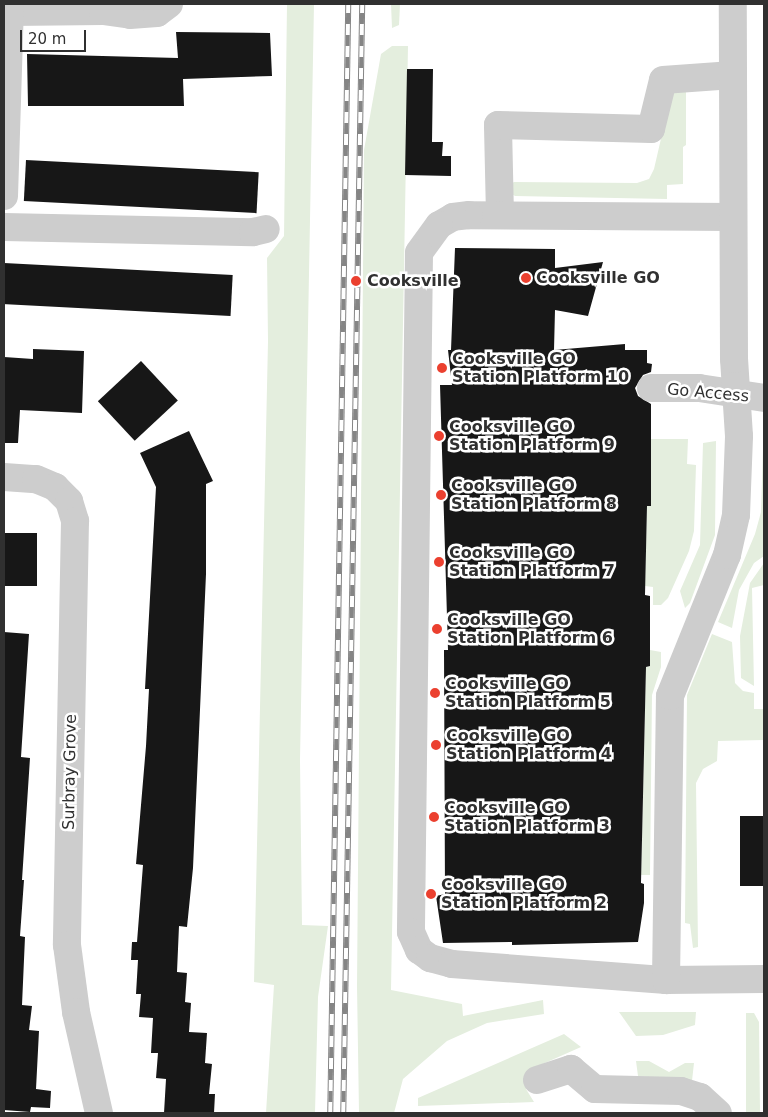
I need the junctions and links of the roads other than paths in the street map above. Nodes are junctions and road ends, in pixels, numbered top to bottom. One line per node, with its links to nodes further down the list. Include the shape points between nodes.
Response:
1 (169, 4): 3 (street, via 157,13 130,15)
2 (733, 4): 5 (street)
3 (10, 8): 4 (street)
4 (6, 62): 6 (street)
5 (732, 74): 7 (street, via 664,80 651,129 498,124); 8 (street)
6 (4, 196)
7 (500, 215): 8 (street); 16 (street, via 453,217 439,225 419,253 411,932 419,950 430,958 452,964)
8 (733, 217): 12 (street)
9 (4, 227): 10 (street, via 253,232)
10 (266, 229)
11 (652, 388): 12 (street, Go Access, via 699,388)
12 (736, 394): 13 (street, Go Access); 16 (street, via 739,436 736,515 727,555 670,696)
13 (764, 398)
14 (4, 477): 18 (street, Surbray Grove, via 36,479 55,487 70,501 75,521 67,945 76,1012)
15 (764, 979): 16 (street)
16 (666, 980)
17 (537, 1080): 19 (street, via 571,1068 595,1090 681,1091 700,1097)
18 (99, 1113)
19 (718, 1113)

